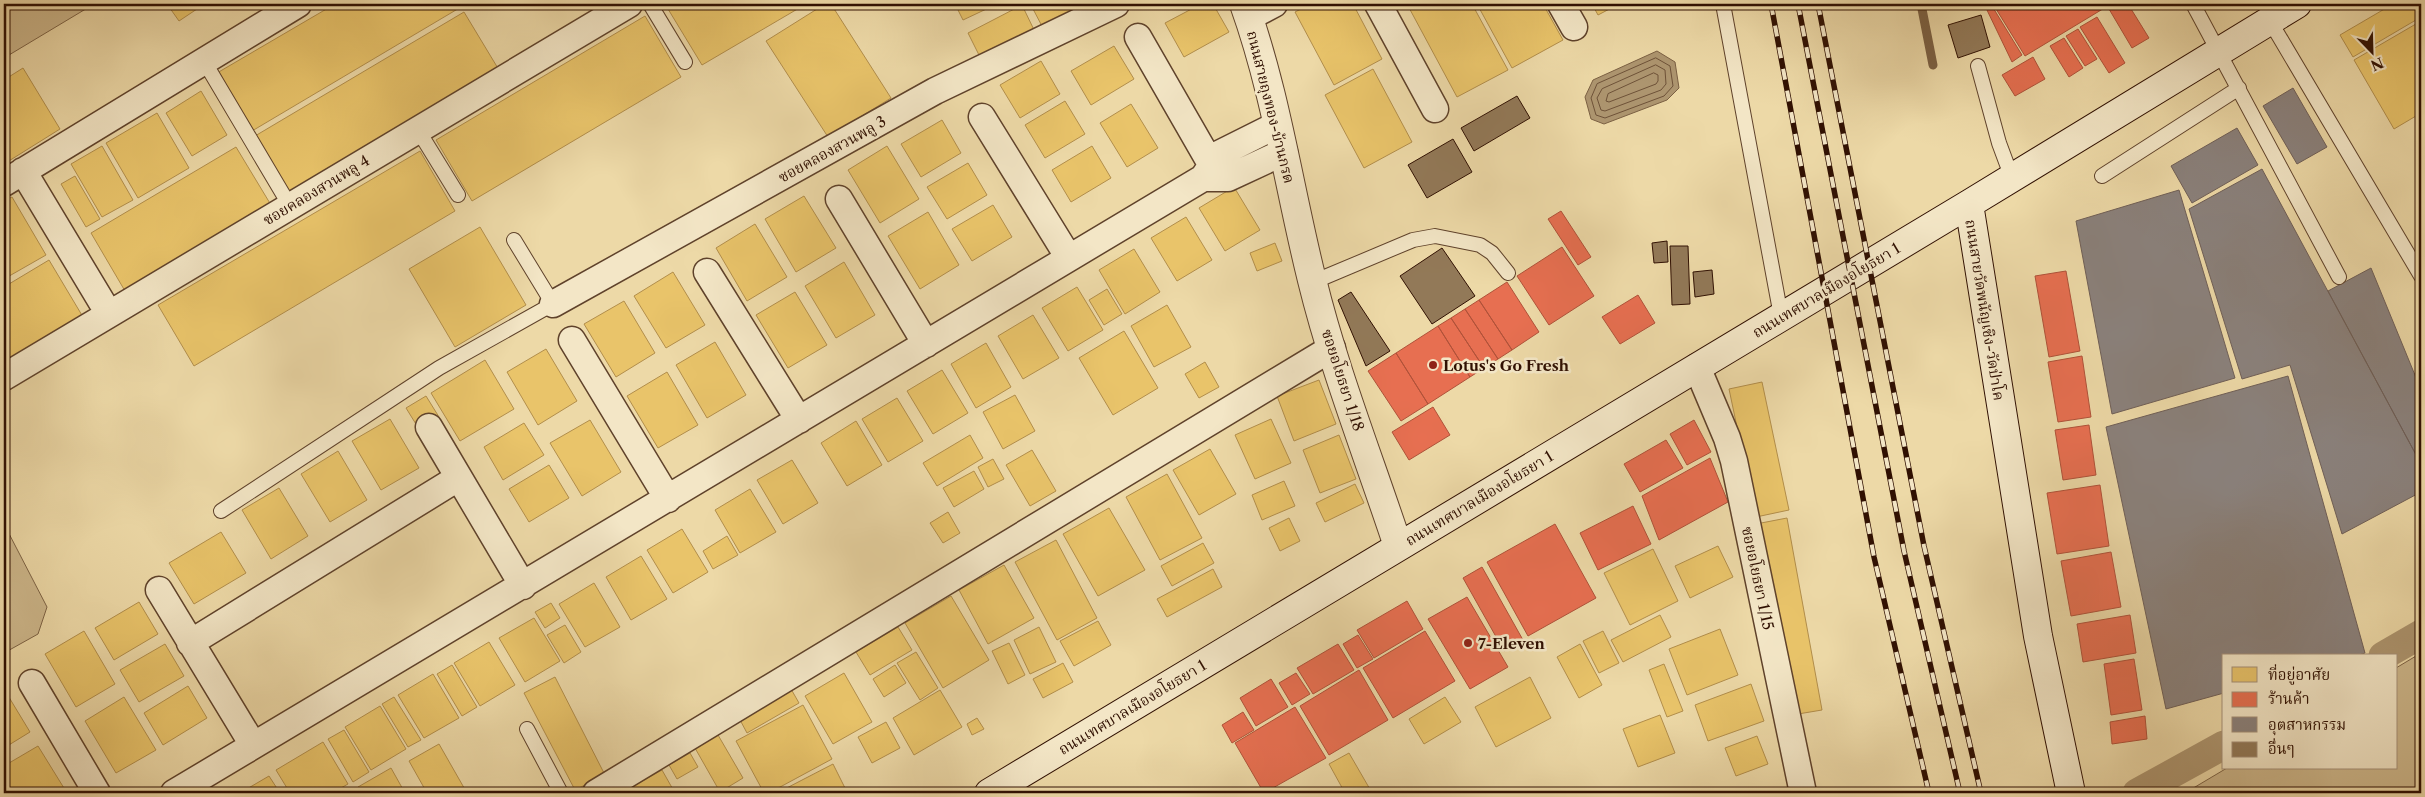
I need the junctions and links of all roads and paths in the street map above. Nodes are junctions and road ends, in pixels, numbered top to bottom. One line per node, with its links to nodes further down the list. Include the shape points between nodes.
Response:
1 (298, 4): 16 (street)
2 (629, 4): 23 (street, ซอยคลองสวนพลู 4)
3 (650, 4): 17 (lane)
4 (1116, 4): 41 (street, ซอยคลองสวนพลู 3, via 935,91)
5 (1274, 4): 11 (street)
6 (1378, 4): 20 (street)
7 (1562, 4): 13 (street)
8 (1723, 4): 43 (lane)
9 (2193, 4): 15 (lane)
10 (2297, 4): 12 (main road, ถนนสายวัดพนัญเชิง-วัดป่าโค)
11 (1246, 11): 22 (main road, ถนนสายถุงทอง-บ้านกรด, via 1266,72)
12 (2270, 20): 15 (main road, ถนนสายวัดพนัญเชิง-วัดป่าโค); 38 (lane)
13 (1574, 27)
14 (1138, 37): 25 (street)
15 (2219, 51): 19 (lane); 28 (main road, ถนนสายวัดพนัญเชิง-วัดป่าโค)
16 (204, 61): 27 (street); 32 (lane)
17 (685, 62)
18 (1978, 66): 28 (lane)
19 (2239, 88): 26 (lane); 39 (lane)
20 (1435, 109)
21 (982, 117): 35 (street)
22 (1278, 125): 24 (main road, ถนนสายถุงทอง-บ้านกรด); 25 (street)
23 (418, 130): 29 (lane); 32 (street, ซอยคลองสวนพลู 4)
24 (1284, 152): 25 (street); 33 (main road, ถนนสายถุงทอง-บ้านกรด)
25 (1217, 168): 35 (street)
26 (2102, 176)
27 (13, 177): 42 (street)
28 (2012, 178): 31 (main road, ถนนสายวัดพนัญเชิง-วัดป่าโค)
29 (458, 195)
30 (838, 199): 45 (street)
31 (1969, 204): 43 (main road, ถนนเทศบาลเมืองอโยธยา 1); 61 (main road, ถนนสายวัดพนัญเชิง-วัดป่าโค, via 2023,548)
32 (290, 206): 42 (street, ซอยคลองสวนพลู 4)
33 (1296, 211): 40 (main road, ซอยอโยธยา 1/18)
34 (514, 240): 41 (lane)
35 (1069, 258): 45 (street)
36 (708, 272): 49 (street)
37 (1508, 273): 40 (lane, via 1492,253 1480,245 1435,236 1412,240)
38 (2421, 276)
39 (2339, 277)
40 (1312, 282): 46 (main road, ซอยอโยธยา 1/18)
41 (552, 304): 53 (lane, via 439,368)
42 (109, 314): 48 (street, ซอยคลองสวนพลู 4)
43 (1781, 316): 47 (main road, ถนนเทศบาลเมืองอโยธยา 1)
44 (572, 340): 52 (street)
45 (926, 344): 49 (street)
46 (1332, 348): 54 (main road, ซอยอโยธยา 1/18); 65 (street)
47 (1697, 367): 54 (main road, ถนนเทศบาลเมืองอโยธยา 1); 67 (street, ซอยอโยธยา 1/15, via 1734,462)
48 (4, 377)
49 (799, 420): 52 (street)
50 (429, 427): 51 (street)
51 (458, 478): 55 (street); 57 (street)
52 (668, 499): 55 (street)
53 (221, 512)
54 (1398, 546): 66 (main road, ถนนเทศบาลเมืองอโยธยา 1)
55 (523, 586): 60 (street)
56 (158, 590): 57 (street)
57 (190, 643): 60 (street)
58 (32, 684): 62 (street)
59 (527, 729): 64 (lane)
60 (253, 745): 63 (street)
61 (2068, 782)
62 (97, 793)
63 (174, 793)
64 (561, 793)
65 (596, 793)
66 (989, 793)
67 (1803, 793)

